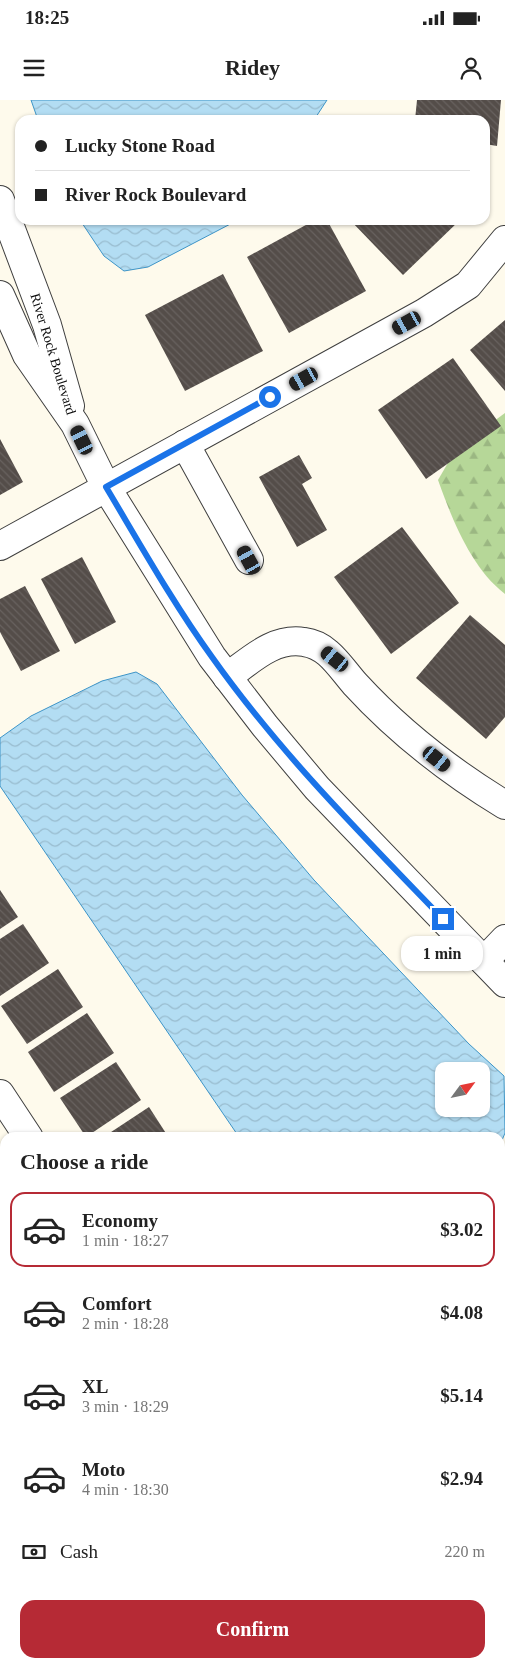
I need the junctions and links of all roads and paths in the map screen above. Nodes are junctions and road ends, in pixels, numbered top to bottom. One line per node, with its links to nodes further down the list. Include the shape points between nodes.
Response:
1 (0, 200): 4 (street, River Rock Boulevard, via 47,325)
2 (505, 240): 5 (street, via 468,284 424,314)
3 (0, 295): 4 (street, River Rock Boulevard, via 27,355)
4 (75, 424): 6 (street, River Rock Boulevard)
5 (185, 444): 6 (street); 8 (street)
6 (106, 487): 7 (street); 9 (street, River Rock Boulevard, via 171,594)
7 (0, 546)
8 (249, 560)
9 (228, 677): 10 (street, via 270,647 286,641 319,646 411,738 450,770); 12 (street, River Rock Boulevard, via 317,788)
10 (505, 805)
11 (505, 939): 12 (street)
12 (484, 961): 13 (street, River Rock Boulevard)
13 (505, 983)
14 (0, 1094): 15 (street)
15 (25, 1132)

